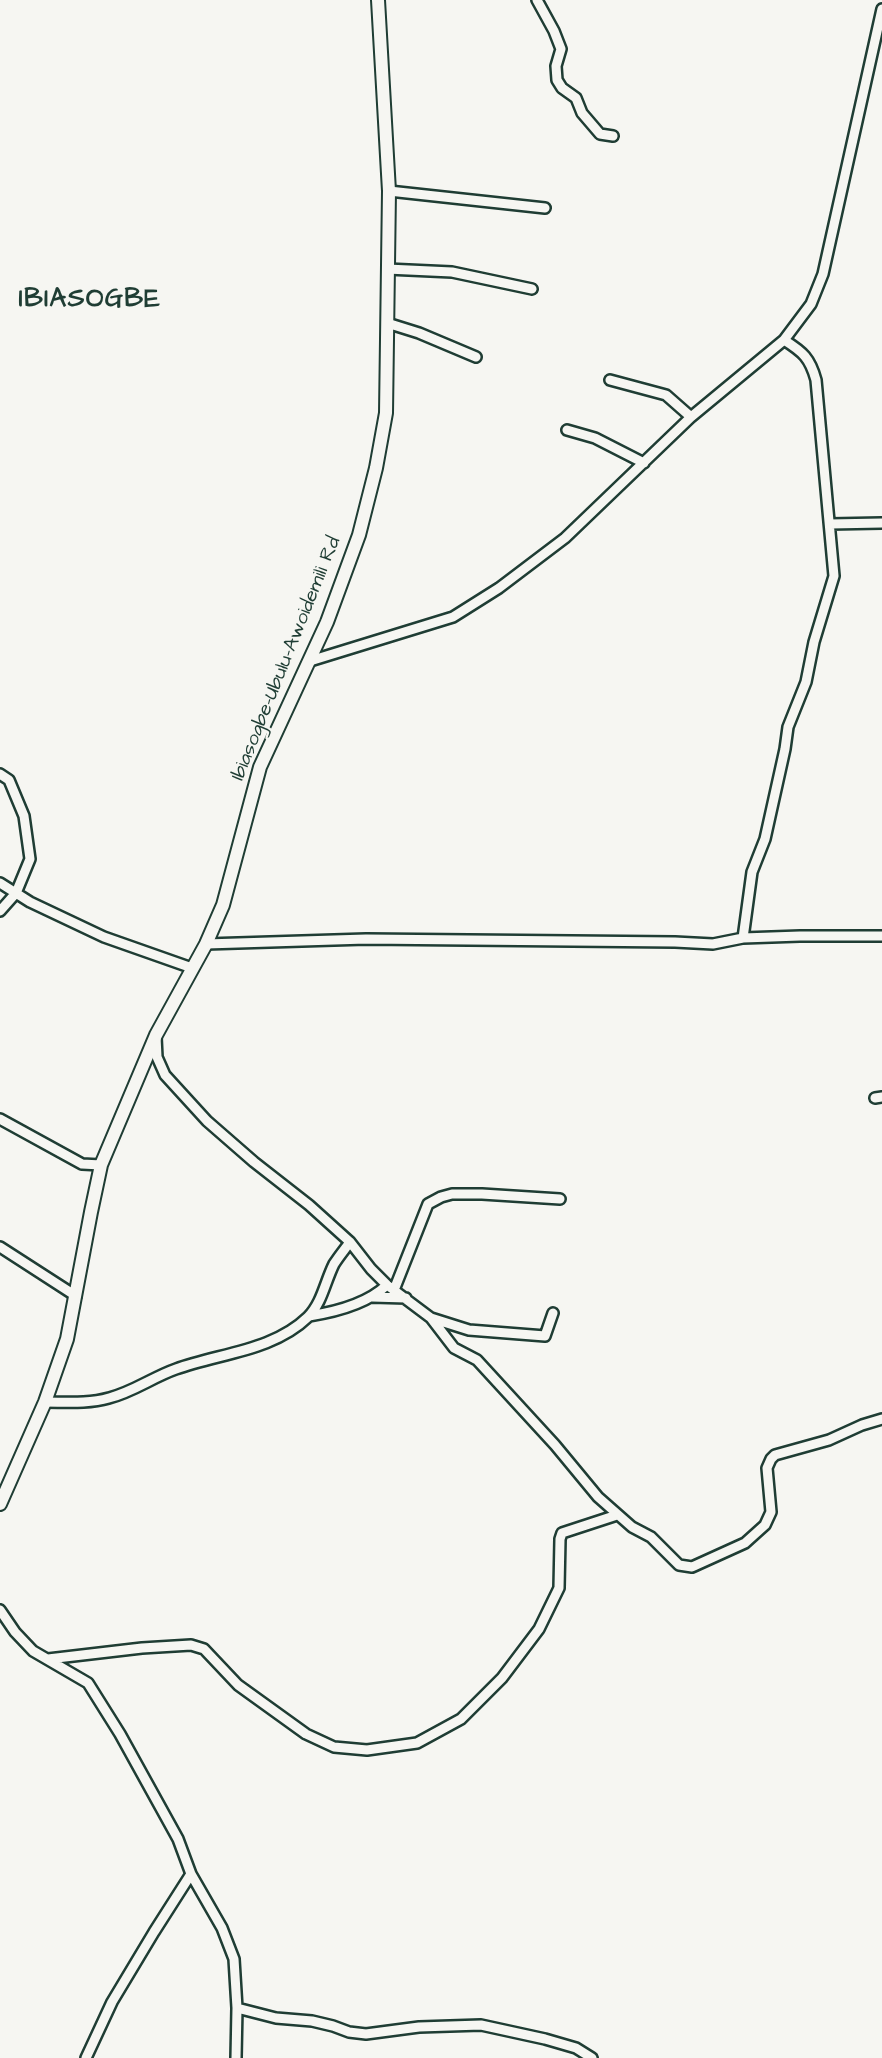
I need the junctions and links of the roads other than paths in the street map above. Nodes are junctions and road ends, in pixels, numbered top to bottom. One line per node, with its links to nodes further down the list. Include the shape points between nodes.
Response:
1 (378, 0): 5 (street, Ibiasogbe-Ubulu-Awoidemili Rd)
2 (537, 0): 4 (street, via 561,49 557,80 576,98 600,134)
3 (882, 9): 10 (street, via 823,274 811,304)
4 (613, 136)
5 (389, 191): 6 (street); 7 (street, Ibiasogbe-Ubulu-Awoidemili Rd)
6 (545, 208)
7 (387, 269): 8 (street, via 452,272); 9 (street, Ibiasogbe-Ubulu-Awoidemili Rd)
8 (531, 289)
9 (387, 323): 11 (street); 18 (street, Ibiasogbe-Ubulu-Awoidemili Rd, via 386,413 376,468 359,535)
10 (784, 340): 13 (street); 17 (street, via 803,352 816,380)
11 (476, 357)
12 (610, 380): 13 (street, via 666,395)
13 (691, 417): 15 (street)
14 (567, 430): 15 (street, via 594,438)
15 (644, 463): 18 (street, via 565,538 453,617)
16 (882, 523): 17 (street)
17 (830, 524): 24 (street, via 834,576 806,682 788,727 765,839 752,872)
18 (310, 661): 25 (street, Ibiasogbe-Ubulu-Awoidemili Rd, via 260,767 223,904)
19 (0, 774): 21 (street, via 9,780 26,827 30,859)
20 (0, 883): 21 (street)
21 (16, 893): 22 (street); 26 (street, via 104,938)
22 (0, 911)
23 (882, 936): 24 (street)
24 (743, 938): 25 (street, via 713,944 366,939)
25 (206, 944): 26 (street, Ibiasogbe-Ubulu-Awoidemili Rd)
26 (192, 968): 27 (street, Ibiasogbe-Ubulu-Awoidemili Rd)
27 (156, 1035): 28 (street, Ibiasogbe-Ubulu-Awoidemili Rd); 29 (street)
28 (143, 1065): 29 (street); 31 (street, Ibiasogbe-Ubulu-Awoidemili Rd)
29 (162, 1071): 33 (street, via 219,1132)
30 (0, 1119): 31 (street, via 82,1164)
31 (101, 1165): 36 (street, Ibiasogbe-Ubulu-Awoidemili Rd)
32 (560, 1199): 35 (street, via 482,1194 441,1197 428,1204)
33 (350, 1242): 35 (street); 40 (street, via 335,1262)
34 (0, 1247): 36 (street)
35 (391, 1288): 37 (street); 38 (street)
36 (76, 1296): 42 (street, Ibiasogbe-Ubulu-Awoidemili Rd, via 67,1339)
37 (372, 1297): 38 (street); 40 (street, via 327,1314)
38 (406, 1298): 41 (street)
39 (553, 1313): 41 (street, via 545,1336 469,1330)
40 (309, 1316): 42 (street, via 288,1333 174,1370 109,1398)
41 (431, 1318): 45 (street, via 454,1348 477,1360)
42 (45, 1402): 44 (street, Ibiasogbe-Ubulu-Awoidemili Rd)
43 (882, 1419): 45 (street, via 771,1459 766,1468 771,1512 765,1525 746,1543 692,1567 680,1565 651,1538)
44 (0, 1504)
45 (617, 1515): 47 (street, via 562,1533 559,1588 539,1629 502,1678 461,1719 417,1743 367,1750 334,1747 306,1734 238,1685 204,1649 191,1645)
46 (0, 1610): 47 (street, via 33,1651)
47 (48, 1659): 48 (street, via 88,1683 178,1839)
48 (191, 1874): 49 (street, via 222,1928 234,1959); 50 (street, via 112,2002)
49 (237, 2008): 51 (street); 52 (street, via 366,2034 481,2025 576,2048)
50 (86, 2058)
51 (236, 2058)
52 (592, 2058)

